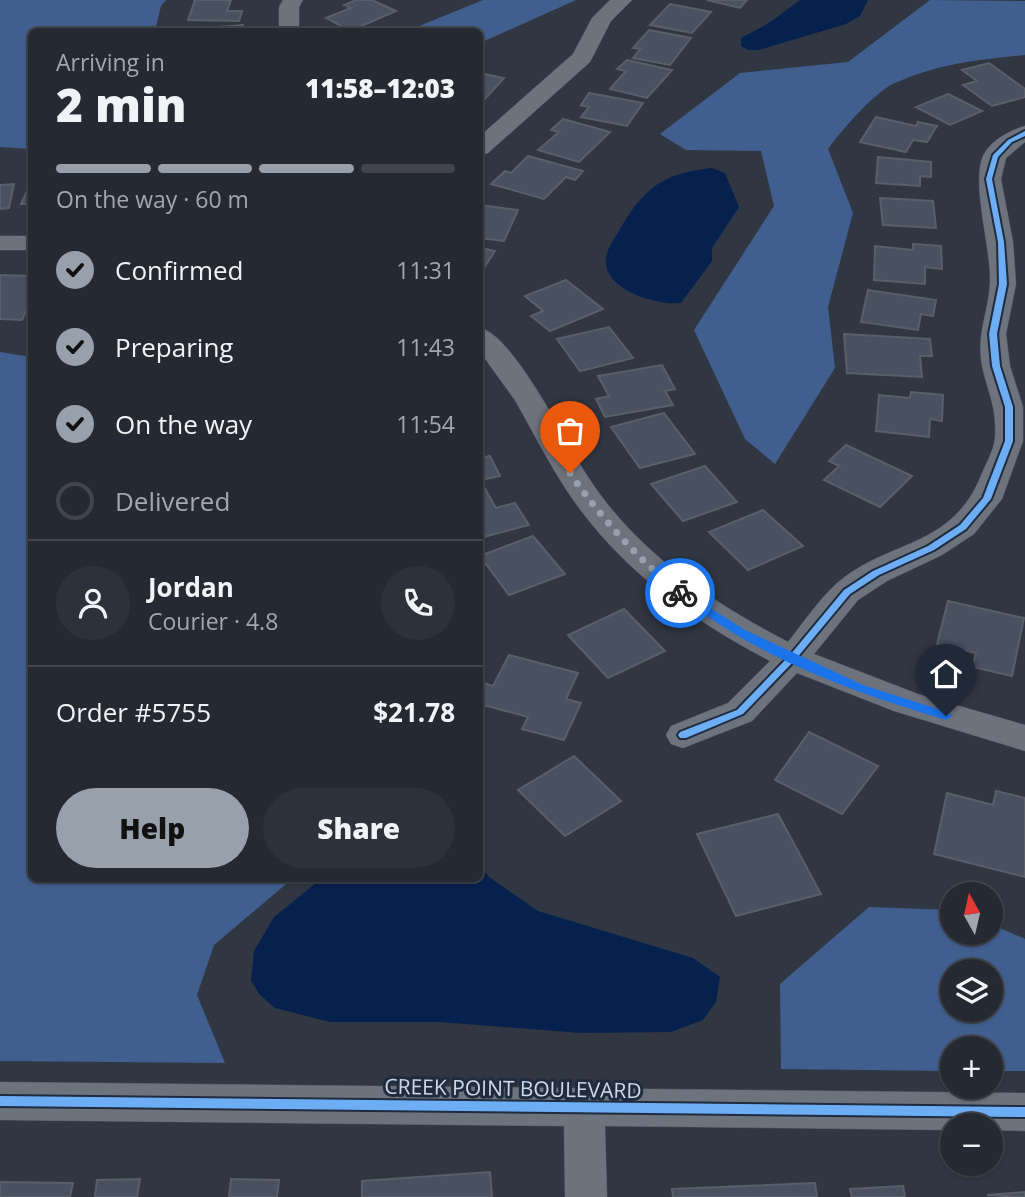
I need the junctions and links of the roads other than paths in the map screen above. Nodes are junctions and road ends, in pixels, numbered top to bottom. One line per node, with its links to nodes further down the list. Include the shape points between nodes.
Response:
1 (293, 0): 3 (street)
2 (622, 0): 5 (street, via 602,18 582,57)
3 (289, 28)
4 (1025, 133): 9 (street, via 995,156 989,179 1001,242 1003,284 993,334 996,366 1009,407 1009,441 987,499 963,527 846,592)
5 (485, 138)
6 (0, 243): 7 (street)
7 (28, 243)
8 (483, 340): 9 (street, via 515,376 595,509 645,563 693,603)
9 (793, 657): 10 (street, via 740,712); 11 (street, via 871,692)
10 (683, 735)
11 (1025, 738)
12 (0, 1101): 13 (street, CREEK POINT BOULEVARD)
13 (584, 1107): 14 (street, CREEK POINT BOULEVARD); 15 (street)
14 (1025, 1112)
15 (586, 1197)

